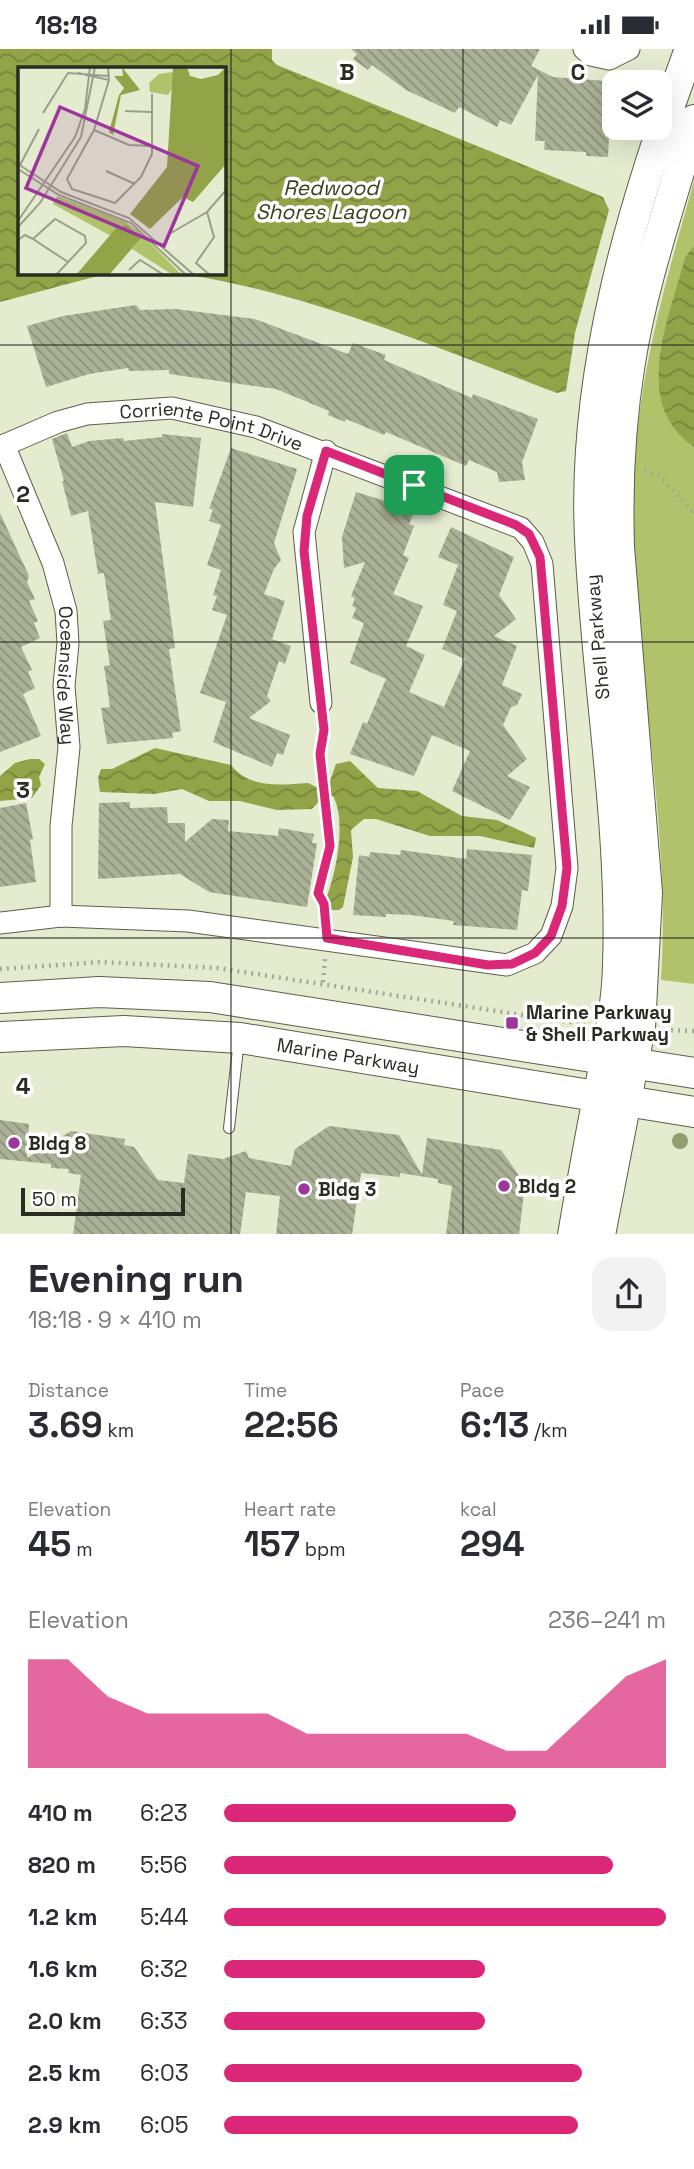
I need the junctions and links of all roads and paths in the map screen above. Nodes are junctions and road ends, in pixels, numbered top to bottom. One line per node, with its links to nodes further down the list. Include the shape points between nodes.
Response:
1 (584, 49): 2 (street, via 610,59)
2 (629, 49)
3 (690, 49): 19 (street, Shell Parkway, via 618,280 598,387 591,461 589,536 617,888)
4 (694, 120): 7 (street, Shell Parkway, via 630,360)
5 (2, 446): 6 (street, Corriente Point Drive, via 87,414 172,408 256,427); 10 (street, Oceanside Way, via 62,586 68,627)
6 (326, 451): 9 (street, via 304,532); 12 (street, Corriente Point Drive, via 509,522 529,534 542,564 567,852 562,906 553,933 543,947 517,962 488,965)
7 (619, 468): 8 (path, via 657,474); 19 (street, Shell Parkway, via 619,547 647,893 640,1028)
8 (694, 513)
9 (321, 703): 12 (path, via 324,730 320,754 330,846 318,893 324,904)
10 (61, 916): 11 (street, Corriente Point Drive); 12 (street, Corriente Point Drive, via 188,921)
11 (0, 923)
12 (327, 938): 13 (path)
13 (323, 982)
14 (0, 998): 19 (street, Marine Parkway, via 99,992 209,997)
15 (658, 1031): 16 (path)
16 (694, 1031)
17 (0, 1037): 18 (street, Marine Parkway, via 124,1031)
18 (240, 1038): 21 (street, Marine Parkway); 23 (lane)
19 (620, 1060): 20 (street, Marine Parkway); 21 (street, Shell Parkway)
20 (694, 1073)
21 (612, 1099): 22 (street, Marine Parkway); 24 (street, Shell Parkway); 25 (street, Shell Parkway)
22 (694, 1112)
23 (229, 1128)
24 (572, 1234)
25 (600, 1234)

